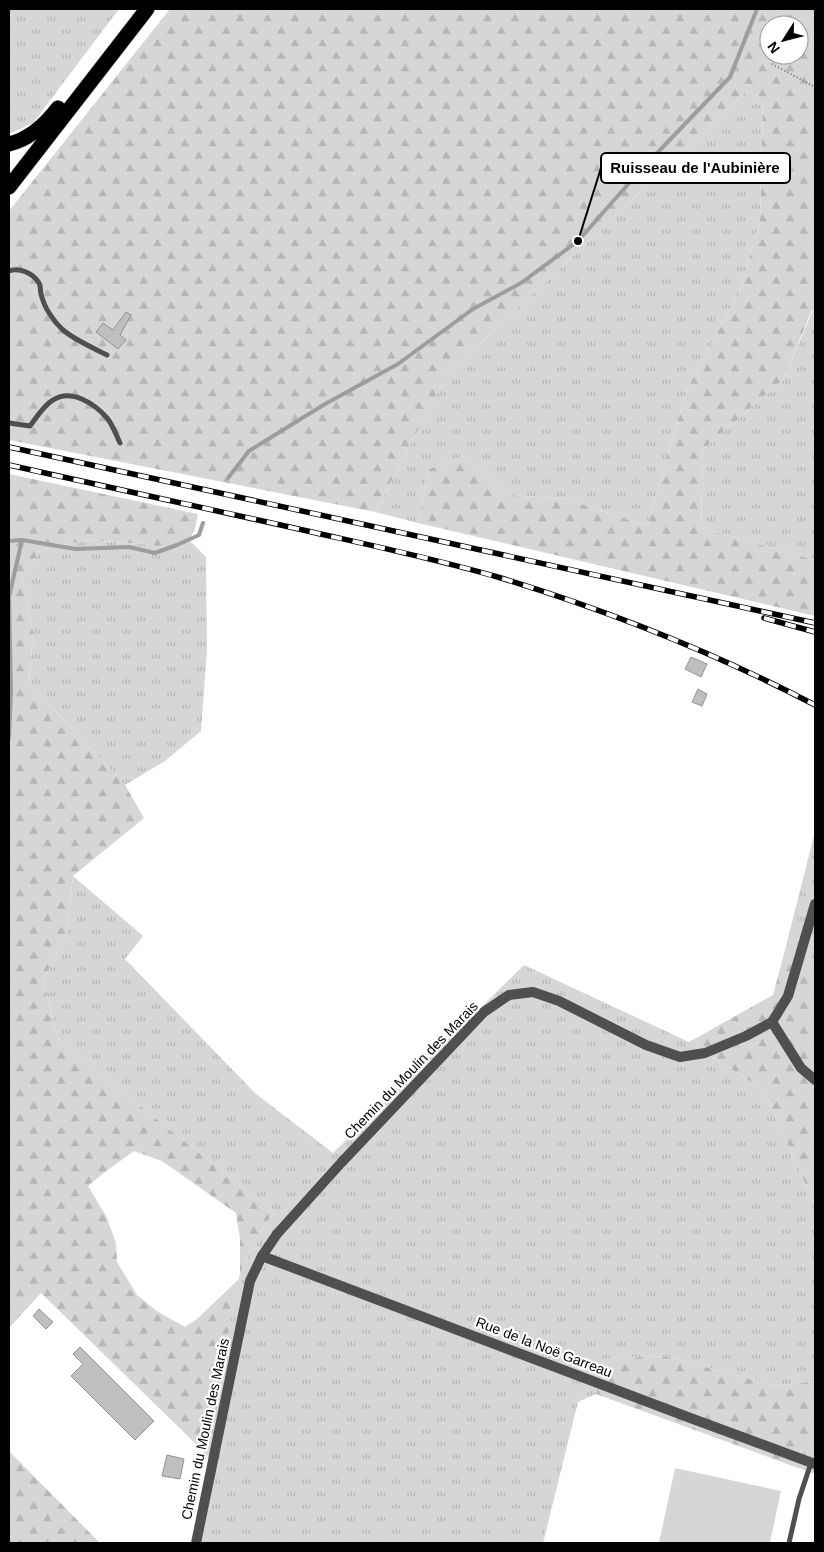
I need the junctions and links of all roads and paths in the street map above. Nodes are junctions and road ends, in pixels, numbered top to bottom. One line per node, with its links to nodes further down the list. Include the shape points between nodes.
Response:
1 (136, 9): 5 (highway, via 50,118 35,133)
2 (147, 9): 6 (highway)
3 (774, 65): 4 (path)
4 (815, 87)
5 (9, 144)
6 (9, 187)
7 (9, 271): 8 (lane, via 22,270 32,275 40,283 49,313 63,330)
8 (107, 355)
9 (9, 423): 10 (lane, via 30,426 51,400 63,395 89,403 107,418)
10 (120, 443)
11 (815, 904): 12 (street, via 788,996)
12 (772, 1022): 13 (street, via 801,1068); 14 (street, Chemin du Moulin des Marais, via 704,1053 680,1057 646,1045 559,1000 532,992 509,995 484,1012 429,1069 277,1234)
13 (815, 1080)
14 (262, 1256): 15 (street, Rue de la Noë Garreau); 16 (street, Chemin du Moulin des Marais, via 250,1281)
15 (813, 1463): 17 (lane, via 799,1499)
16 (196, 1543)
17 (789, 1543)

